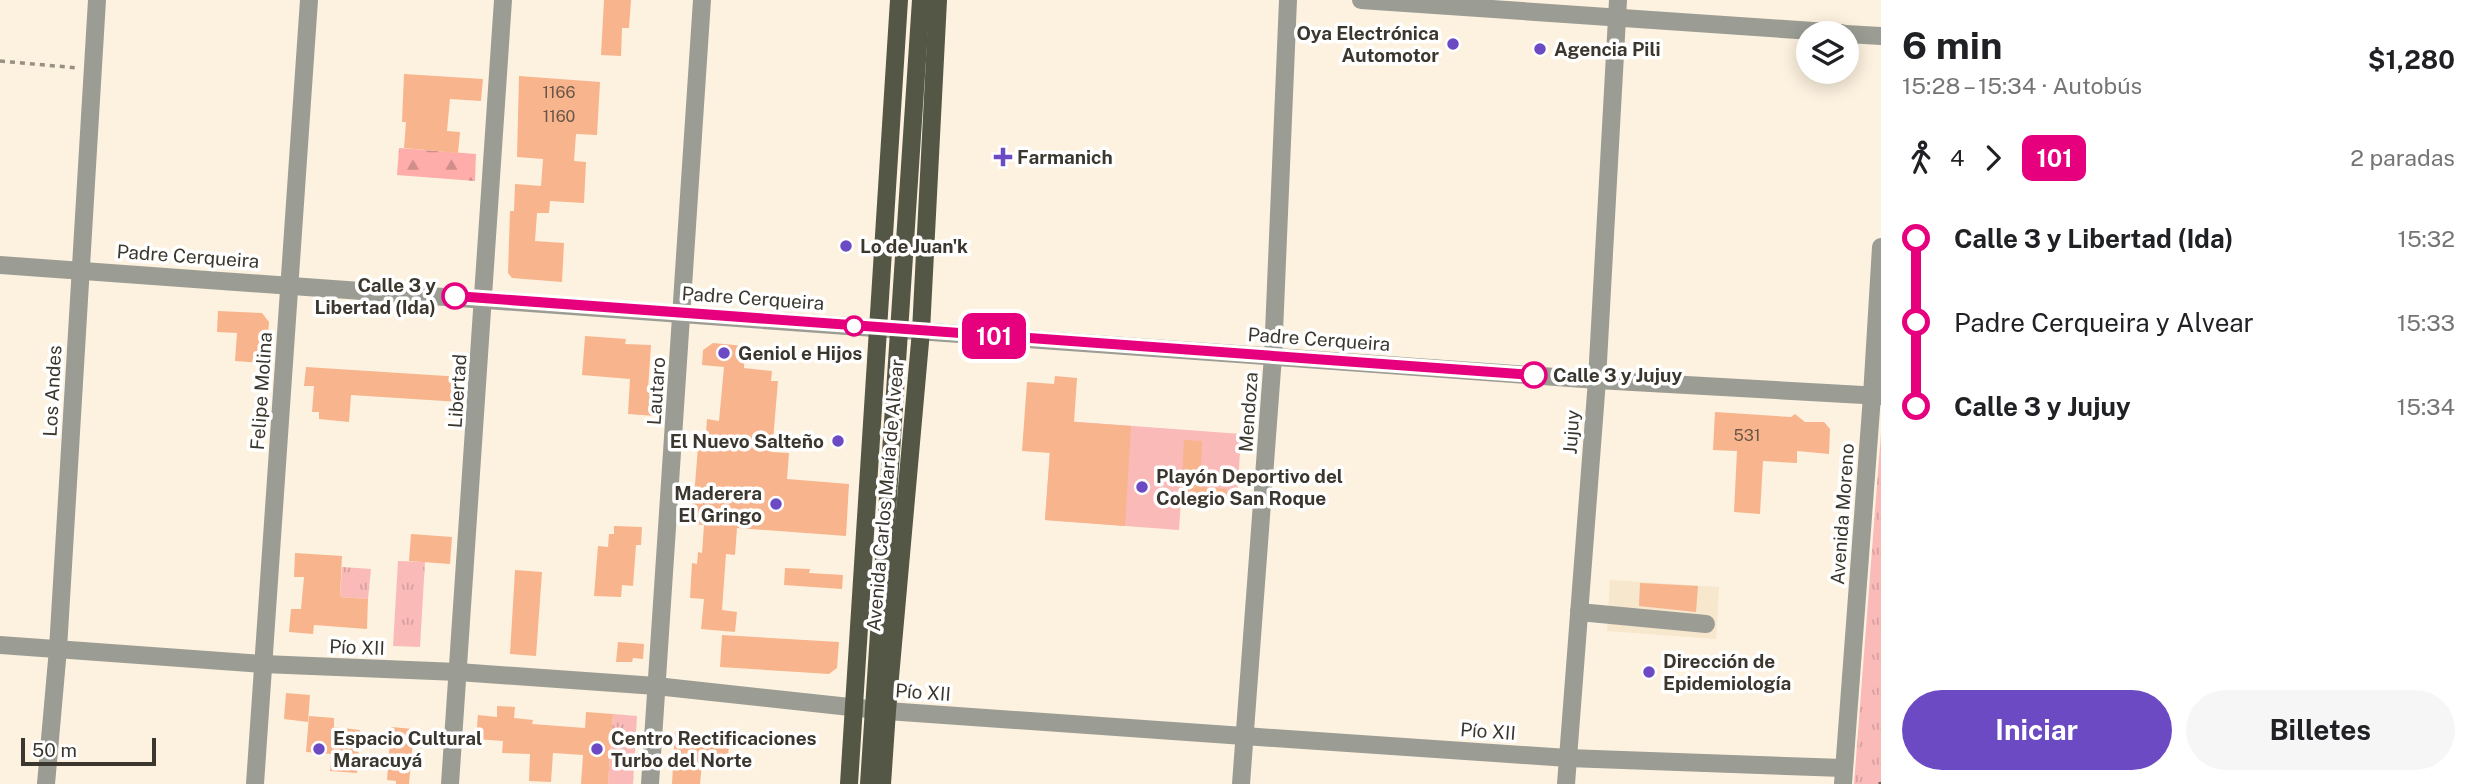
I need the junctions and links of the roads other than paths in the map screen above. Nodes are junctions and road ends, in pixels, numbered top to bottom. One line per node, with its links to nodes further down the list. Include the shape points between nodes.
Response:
1 (97, 0): 16 (street, Los Andes)
2 (309, 0): 17 (street, Felipe Molina)
3 (503, 0): 18 (street, Libertad)
4 (702, 0): 19 (street, Lautaro)
5 (899, 0): 20 (main road, Avenida Carlos María de Alvear)
6 (921, 0): 21 (main road, Avenida Carlos María de Alvear)
7 (938, 0): 22 (main road, Avenida Carlos María de Alvear)
8 (1288, 0): 23 (street, Mendoza)
9 (1361, 0): 10 (street)
10 (1618, 9): 11 (street); 24 (street, Jujuy)
11 (1796, 28)
12 (1859, 34): 13 (street)
13 (1881, 36)
14 (1881, 247): 25 (street, Avenida Moreno)
15 (0, 265): 16 (street, Padre Cerqueira)
16 (80, 269): 17 (street, Padre Cerqueira); 29 (street, Los Andes)
17 (289, 284): 18 (street, Padre Cerqueira); 30 (street, Felipe Molina)
18 (484, 298): 19 (street, Padre Cerqueira); 31 (street, Libertad)
19 (682, 314): 20 (street, Padre Cerqueira); 32 (street, Lautaro)
20 (879, 328): 21 (street, Padre Cerqueira); 33 (main road, Avenida Carlos María de Alvear)
21 (900, 329): 22 (street, Padre Cerqueira); 34 (main road, Avenida Carlos María de Alvear)
22 (921, 331): 23 (street, Padre Cerqueira); 34 (main road, Avenida Carlos María de Alvear)
23 (1273, 356): 24 (street, Padre Cerqueira); 35 (street, Mendoza)
24 (1597, 380): 25 (street, Padre Cerqueira); 26 (street, Jujuy)
25 (1877, 396): 37 (street, Avenida Moreno)
26 (1579, 612): 27 (street); 36 (street, Jujuy)
27 (1706, 624)
28 (0, 645): 29 (street, Pío XII)
29 (58, 649): 30 (street, Pío XII); 38 (street, Los Andes)
30 (263, 664): 31 (street, Pío XII); 39 (street, Felipe Molina)
31 (458, 671): 32 (street, Pío XII); 40 (street, Libertad)
32 (656, 686): 33 (street, Pío XII); 41 (street, Lautaro)
33 (854, 708): 34 (street, Pío XII); 42 (main road, Avenida Carlos María de Alvear)
34 (881, 710): 35 (street, Pío XII); 43 (main road, Avenida Carlos María de Alvear); 44 (main road, Avenida Carlos María de Alvear)
35 (1244, 736): 36 (street, Pío XII); 45 (street, Mendoza)
36 (1568, 758): 37 (street, Pío XII); 46 (street, Jujuy)
37 (1843, 776)
38 (46, 784)
39 (255, 784)
40 (450, 784)
41 (650, 784)
42 (849, 784)
43 (869, 784)
44 (882, 784)
45 (1241, 784)
46 (1566, 784)

